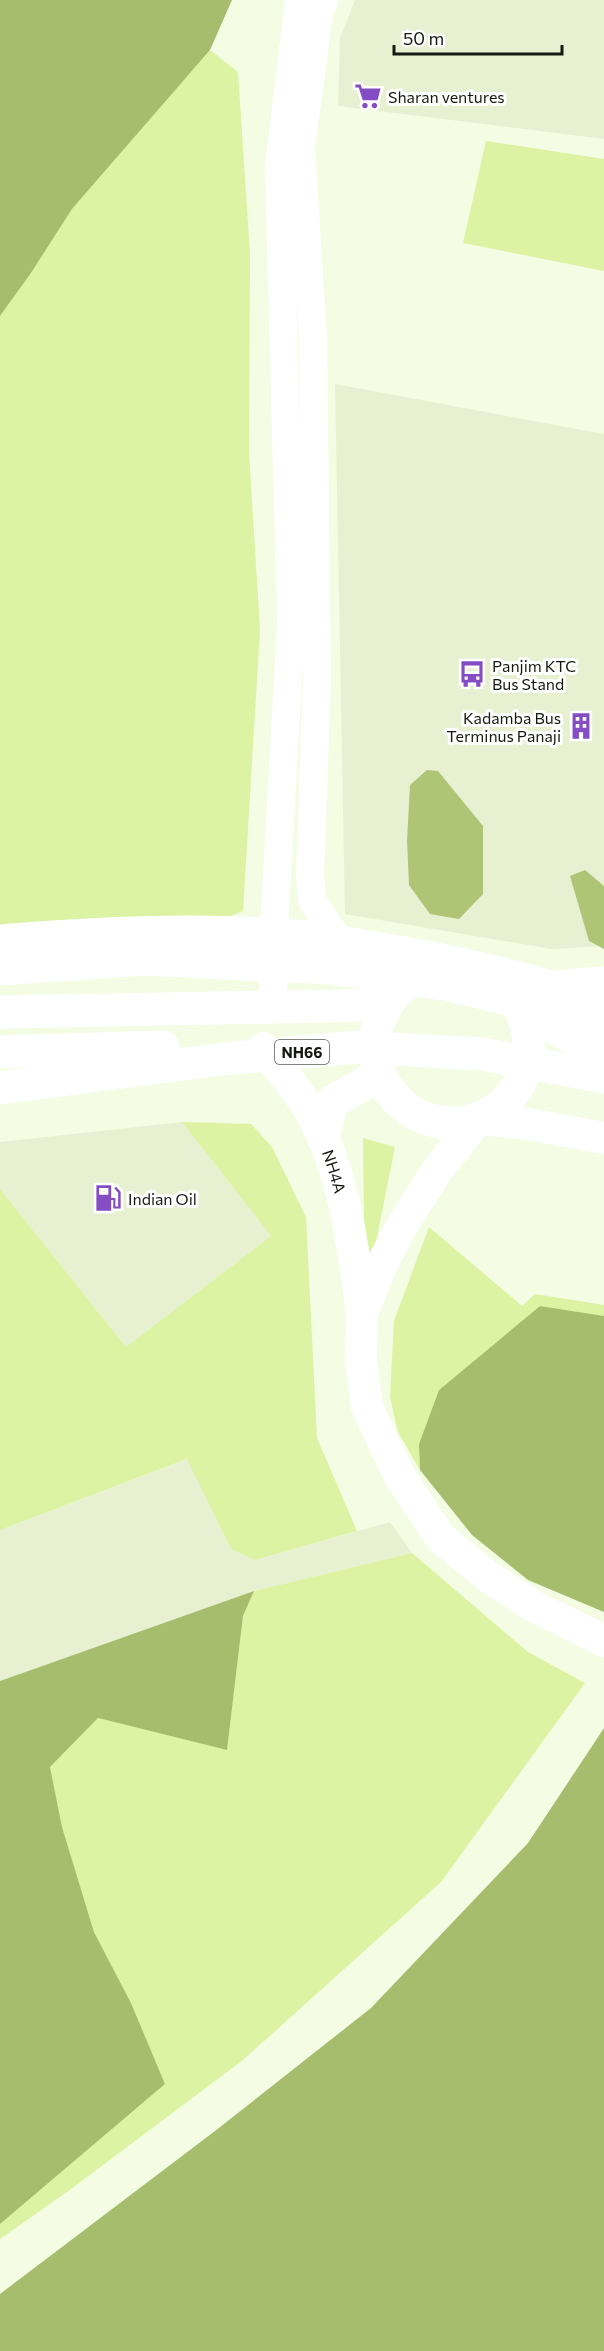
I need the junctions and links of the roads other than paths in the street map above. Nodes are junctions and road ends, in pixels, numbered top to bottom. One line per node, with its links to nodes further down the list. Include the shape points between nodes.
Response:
1 (299, 0): 10 (main road, via 279,167 291,623)
2 (324, 0): 5 (main road, via 301,147 313,337 317,679 312,900 333,932 364,959)
3 (0, 941): 8 (highway, via 168,931 296,936 468,965)
4 (0, 969): 12 (highway, via 144,959 330,968 449,985 543,1007)
5 (415, 978): 7 (highway, via 433,971 472,971 490,978); 9 (highway)
6 (604, 980): 7 (main road)
7 (513, 1000): 15 (main road); 19 (highway, via 528,1030 524,1074 513,1093)
8 (604, 1004)
9 (387, 1005): 10 (highway); 16 (highway, via 375,1034)
10 (273, 1008): 11 (highway)
11 (0, 1012)
12 (604, 1029)
13 (263, 1048): 14 (highway); 16 (highway); 20 (main road, NH4A, via 306,1104)
14 (0, 1052)
15 (604, 1059)
16 (378, 1071): 19 (highway, via 392,1096 410,1111 432,1121); 20 (highway, via 333,1102)
17 (604, 1077): 18 (highway, NH66, via 482,1054 357,1047 211,1060)
18 (0, 1088)
19 (478, 1119): 21 (main road); 22 (main road, via 402,1224)
20 (323, 1137): 22 (main road, NH4A, via 341,1190)
21 (604, 1138)
22 (362, 1313): 23 (main road, via 361,1360 367,1407 400,1477 440,1537 487,1576)
23 (604, 1641)

